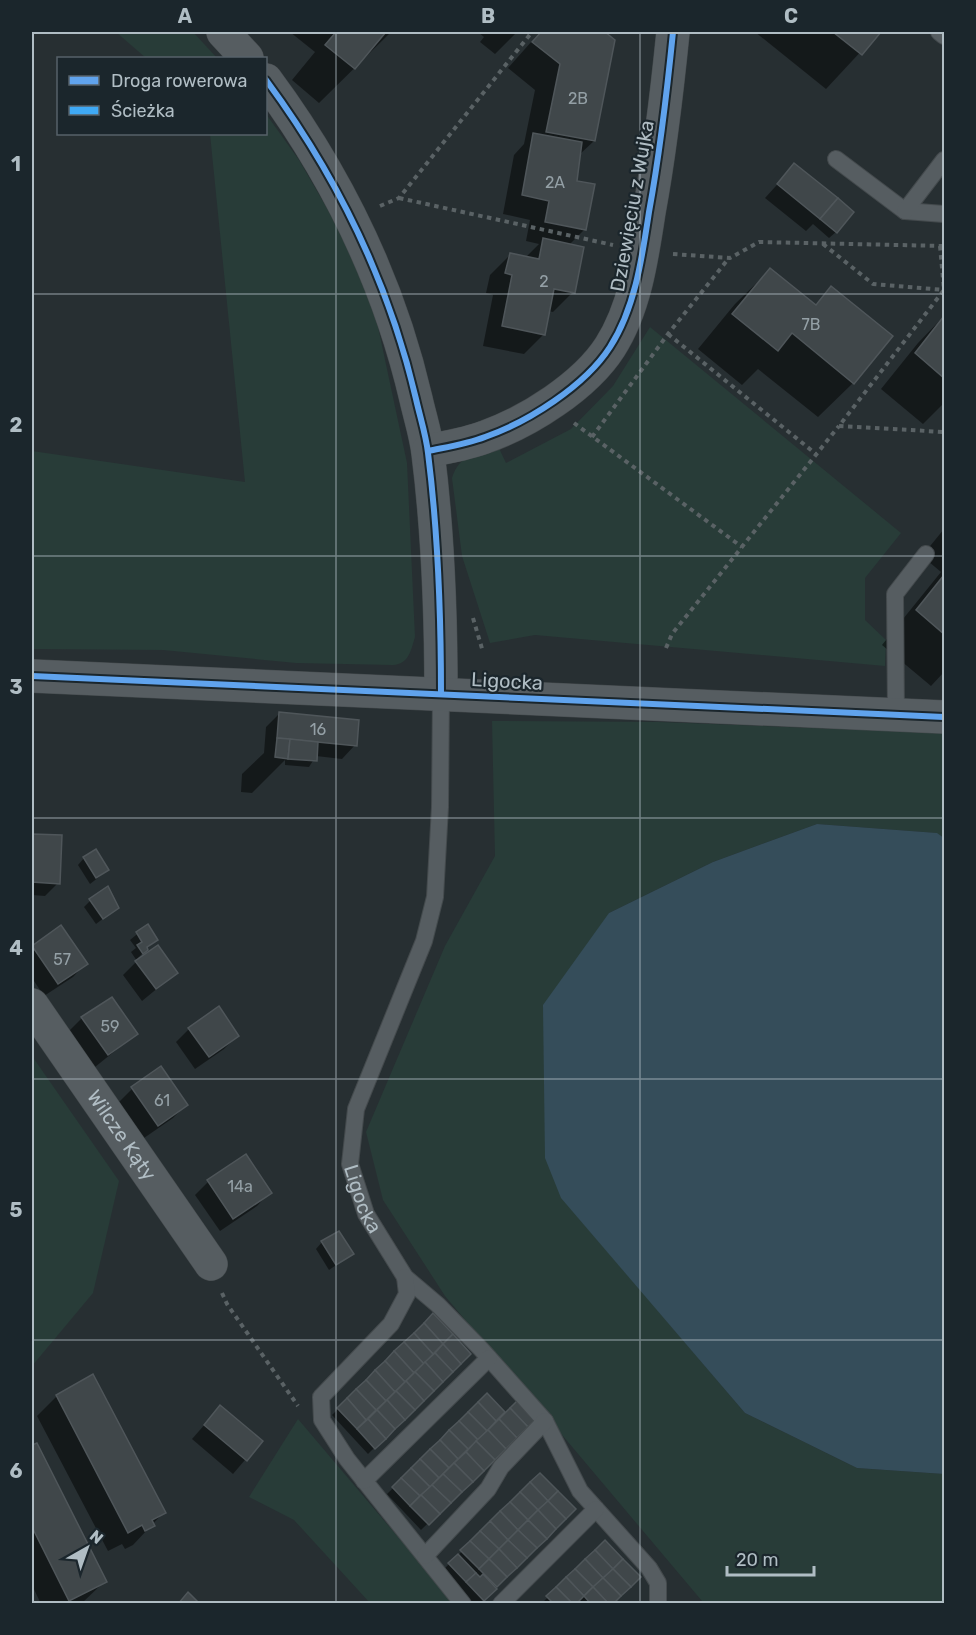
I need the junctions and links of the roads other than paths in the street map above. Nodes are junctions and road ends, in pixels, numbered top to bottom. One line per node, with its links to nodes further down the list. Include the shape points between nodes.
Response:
1 (223, 32): 5 (street)
2 (673, 32): 11 (street, Dziewięciu z Wujka, via 665,122 643,252 630,307 610,348 549,405 486,437)
3 (939, 32): 4 (lane)
4 (945, 36)
5 (246, 57)
6 (267, 81): 11 (street, via 332,178 360,236 394,322)
7 (836, 159): 9 (lane)
8 (945, 160): 9 (lane)
9 (905, 211): 10 (lane)
10 (945, 214)
11 (428, 451): 14 (street, via 438,569)
12 (926, 554): 15 (lane, via 895,594)
13 (32, 676): 14 (street, Ligocka)
14 (441, 694): 15 (street, Ligocka); 19 (lane, Ligocka, via 435,897 424,941 356,1109 350,1164 366,1214)
15 (896, 715): 16 (street, Ligocka)
16 (945, 717)
17 (32, 1005): 18 (street, Wilcze Kąty)
18 (211, 1264)
19 (405, 1277): 20 (lane, Ligocka); 22 (lane, via 407,1294 391,1324 321,1397 322,1420)
20 (489, 1358): 21 (lane, Ligocka); 22 (lane)
21 (545, 1421): 23 (lane, Ligocka, via 580,1491); 24 (lane)
22 (364, 1481): 24 (lane)
23 (596, 1509): 26 (lane); 27 (lane, Ligocka, via 649,1568 658,1583)
24 (425, 1556): 25 (lane)
25 (463, 1604)
26 (501, 1604)
27 (658, 1604)

